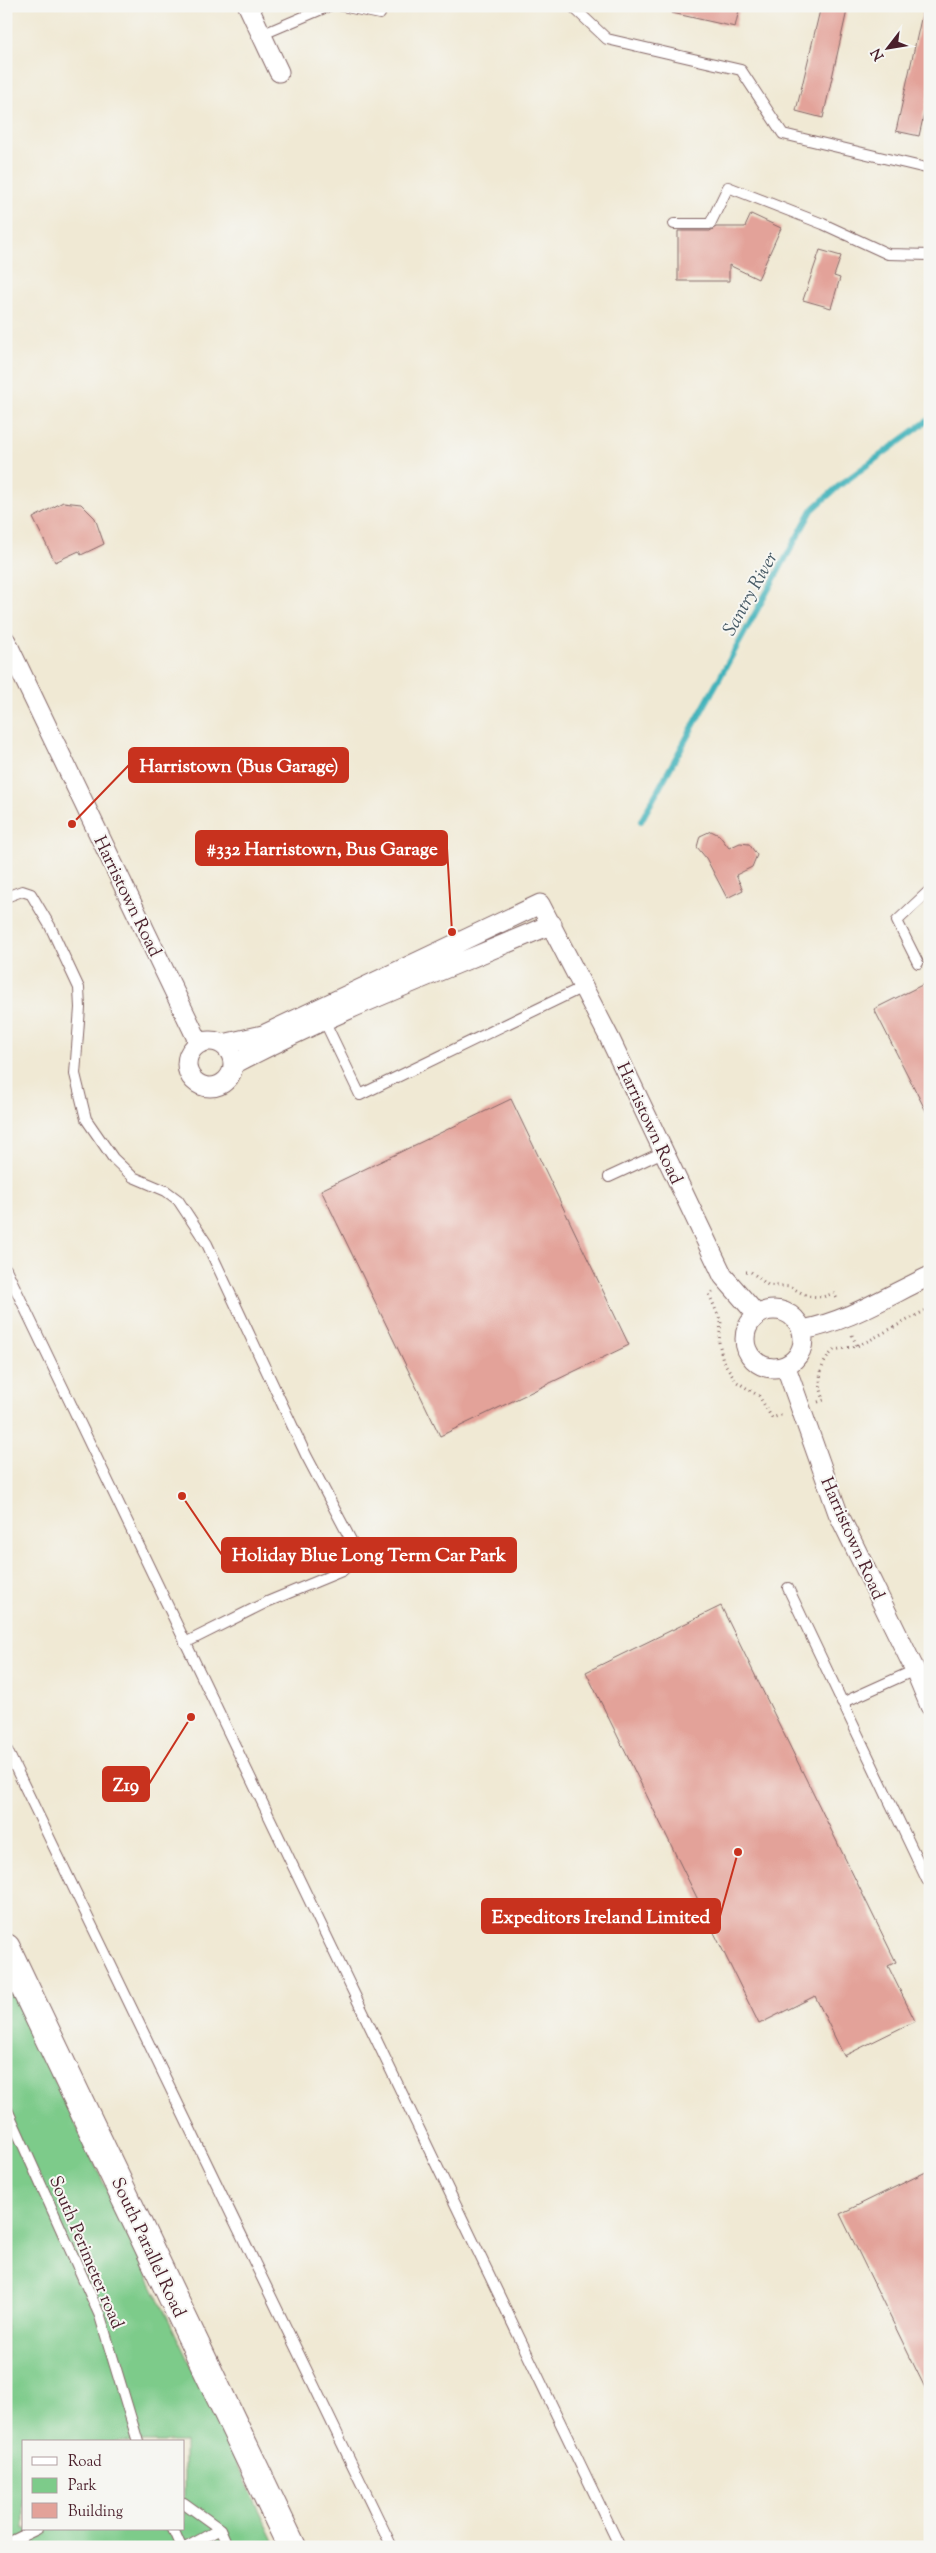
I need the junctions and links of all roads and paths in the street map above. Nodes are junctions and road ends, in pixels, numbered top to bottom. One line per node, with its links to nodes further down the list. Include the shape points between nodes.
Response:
1 (248, 6): 6 (street)
2 (329, 6): 6 (lane)
3 (342, 6): 5 (lane)
4 (572, 6): 8 (lane, via 607,39 741,70 783,134)
5 (380, 14)
6 (261, 35): 7 (street)
7 (279, 72)
8 (930, 169)
9 (674, 224): 10 (lane, via 710,224 728,187 888,254)
10 (930, 255)
11 (6, 641): 18 (street, Harristown Road)
12 (930, 890): 15 (lane, via 897,921)
13 (6, 897): 37 (lane, via 22,891 31,894 79,988 75,1074 86,1119 113,1158 133,1177 166,1191 178,1200 194,1221 306,1455 353,1544 350,1564 342,1571 267,1602)
14 (552, 924): 16 (street, Harristown Road); 17 (street); 19 (street, Harristown Road, via 540,904 263,1035)
15 (918, 963)
16 (583, 987): 17 (lane, via 360,1095); 21 (street, Harristown Road)
17 (324, 1020): 20 (street)
18 (199, 1043): 19 (street, Harristown Road); 20 (street, via 187,1062 188,1070 197,1083 212,1087 220,1085 230,1077)
19 (223, 1044): 20 (street)
20 (234, 1064)
21 (663, 1152): 22 (lane); 29 (street, Harristown Road, via 723,1276)
22 (609, 1177)
23 (6, 1269): 37 (lane)
24 (741, 1275): 27 (path, via 751,1272 768,1286 791,1287 808,1296 823,1297 834,1293)
25 (930, 1276): 30 (street, via 844,1317)
26 (713, 1292): 35 (path, via 709,1294 721,1322 720,1351 729,1372 737,1382 759,1396 772,1418)
27 (837, 1302)
28 (930, 1308): 32 (path)
29 (757, 1315): 30 (street, via 782,1310 797,1320); 33 (street, via 745,1334 750,1356 767,1368)
30 (802, 1330): 33 (street, via 802,1349 797,1359)
31 (851, 1333): 32 (path)
32 (857, 1346): 34 (path, via 841,1347 828,1355 819,1377 824,1400)
33 (786, 1367): 38 (street, Harristown Road, via 838,1513)
34 (815, 1403)
35 (783, 1415)
36 (788, 1588): 39 (lane)
37 (185, 1643): 56 (lane)
38 (915, 1670): 39 (lane); 40 (street, Harristown Road)
39 (842, 1703): 42 (lane)
40 (930, 1706)
41 (6, 1748): 55 (lane)
42 (927, 1880)
43 (6, 1948): 54 (main road, South Parallel Road)
44 (6, 2107): 45 (lane, South Perimeter road, via 100,2316)
45 (137, 2440)
46 (185, 2504): 47 (lane)
47 (220, 2529): 52 (lane); 53 (lane)
48 (35, 2530): 50 (lane)
49 (173, 2530): 51 (lane)
50 (6, 2544)
51 (181, 2547)
52 (187, 2547)
53 (228, 2547)
54 (292, 2547)
55 (392, 2547)
56 (620, 2547)

